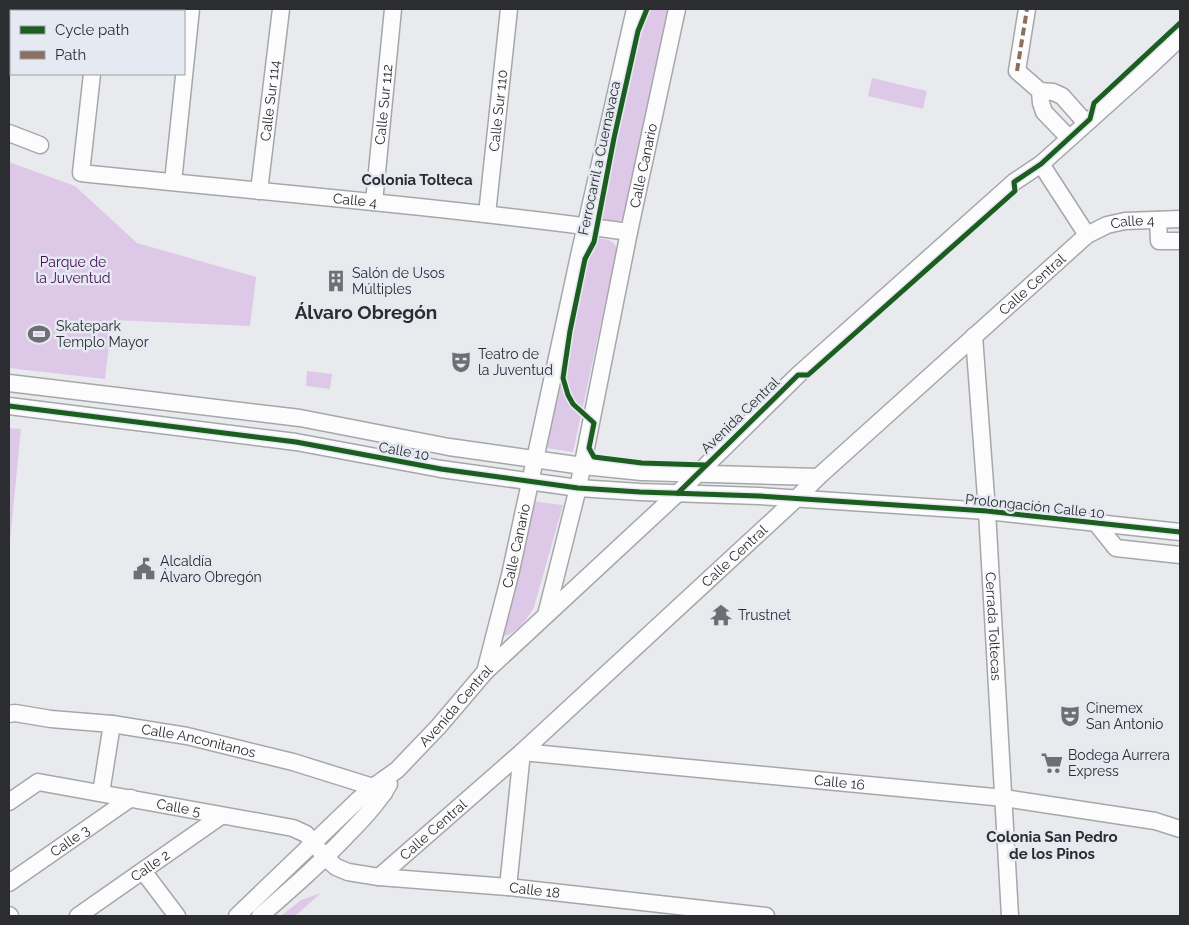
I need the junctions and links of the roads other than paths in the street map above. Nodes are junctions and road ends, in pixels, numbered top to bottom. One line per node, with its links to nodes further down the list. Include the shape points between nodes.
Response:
1 (191, 9): 9 (street)
2 (281, 9): 19 (street, Calle Sur 114)
3 (393, 9): 20 (street, Calle Sur 112)
4 (508, 9): 21 (street, Calle Sur 110)
5 (635, 9): 24 (street, Calle Canario)
6 (677, 9): 25 (street, Calle Canario)
7 (1027, 9): 12 (street, via 1017,71)
8 (1180, 38): 13 (street, Avenida Central)
9 (185, 67)
10 (92, 75): 18 (street, Calle 4, via 81,173)
11 (184, 75): 18 (street)
12 (1040, 91): 13 (street, via 1062,96); 15 (street, via 1044,112)
13 (1086, 122): 15 (street, Avenida Central)
14 (9, 134): 16 (street)
15 (1069, 138): 17 (street, Avenida Central)
16 (40, 145)
17 (1041, 164): 26 (street); 33 (street, Avenida Central, via 1014,182 798,374)
18 (173, 182): 19 (street, Calle 4)
19 (259, 191): 20 (street, Calle 4)
20 (374, 202): 21 (street, Calle 4)
21 (487, 214): 24 (street, Calle 4)
22 (1180, 219): 23 (street, Calle 4)
23 (1158, 220): 26 (street, Calle 4, via 1125,221); 27 (street, via 1159,241)
24 (586, 226): 25 (street, Calle 4); 31 (street, Calle Canario)
25 (629, 232): 32 (street, Calle Canario)
26 (1087, 234): 28 (street, Calle Central)
27 (1180, 241)
28 (974, 336): 34 (street, Calle Central); 40 (street, Cerrada Toltecas)
29 (9, 384): 31 (street, Calle 10, via 300,418)
30 (9, 406): 35 (street, Calle 10, via 296,442)
31 (535, 460): 32 (street, Calle 10); 35 (street, Calle Canario)
32 (583, 466): 33 (street, Calle 10); 36 (street, Calle Canario)
33 (697, 474): 34 (street, Calle 10); 37 (street, Avenida Central)
34 (818, 477): 39 (street, Calle Central)
35 (531, 482): 36 (street, Calle 10); 46 (street, Calle Canario)
36 (578, 488): 37 (street, Calle 10); 45 (street, Calle Canario)
37 (678, 494): 38 (street, Calle 10); 45 (street, Avenida Central)
38 (760, 496): 39 (street, Calle 10); 42 (street, via 771,509)
39 (797, 498): 40 (street, Prolongación Calle 10); 42 (street, Calle Central)
40 (987, 511): 41 (street, Prolongación Calle 10); 53 (street, Cerrada Toltecas)
41 (1096, 523): 43 (street, Prolongación Calle 10); 44 (street, via 1116,548)
42 (768, 525): 49 (street, Calle Central)
43 (1180, 532)
44 (1180, 555)
45 (546, 615): 46 (street, Avenida Central)
46 (485, 672): 50 (street, Avenida Central)
47 (9, 714): 48 (street, Calle Anconitanos)
48 (112, 724): 50 (street, Calle Anconitanos, via 186,736 293,762); 51 (street)
49 (522, 752): 53 (street, Calle 16); 62 (street, Calle Central); 64 (street)
50 (378, 790): 59 (street, Avenida Central); 60 (street, Avenida Central, via 371,810)
51 (101, 793): 52 (street, Calle 5); 54 (street, Calle 5, via 38,782)
52 (131, 798): 55 (street, Calle 5); 63 (street, Calle 3)
53 (1004, 798): 57 (street, Calle 16); 70 (street, Cerrada Toltecas)
54 (9, 802)
55 (222, 816): 59 (street, Calle 5, via 294,828); 61 (street, Calle 2)
56 (1180, 818): 57 (street, Calle 16)
57 (1155, 821): 58 (street, Calle 16)
58 (1180, 829)
59 (314, 843): 60 (street, Calle 18); 67 (street, Avenida Central)
60 (326, 858): 62 (street, Calle 18, via 348,872); 68 (street, Avenida Central)
61 (143, 871): 65 (street, Calle 2); 66 (street)
62 (379, 877): 64 (street, Calle 18)
63 (9, 883)
64 (508, 887): 69 (street, Calle 18)
65 (85, 914)
66 (177, 916)
67 (237, 916)
68 (260, 916)
69 (766, 916)
70 (1010, 916)

